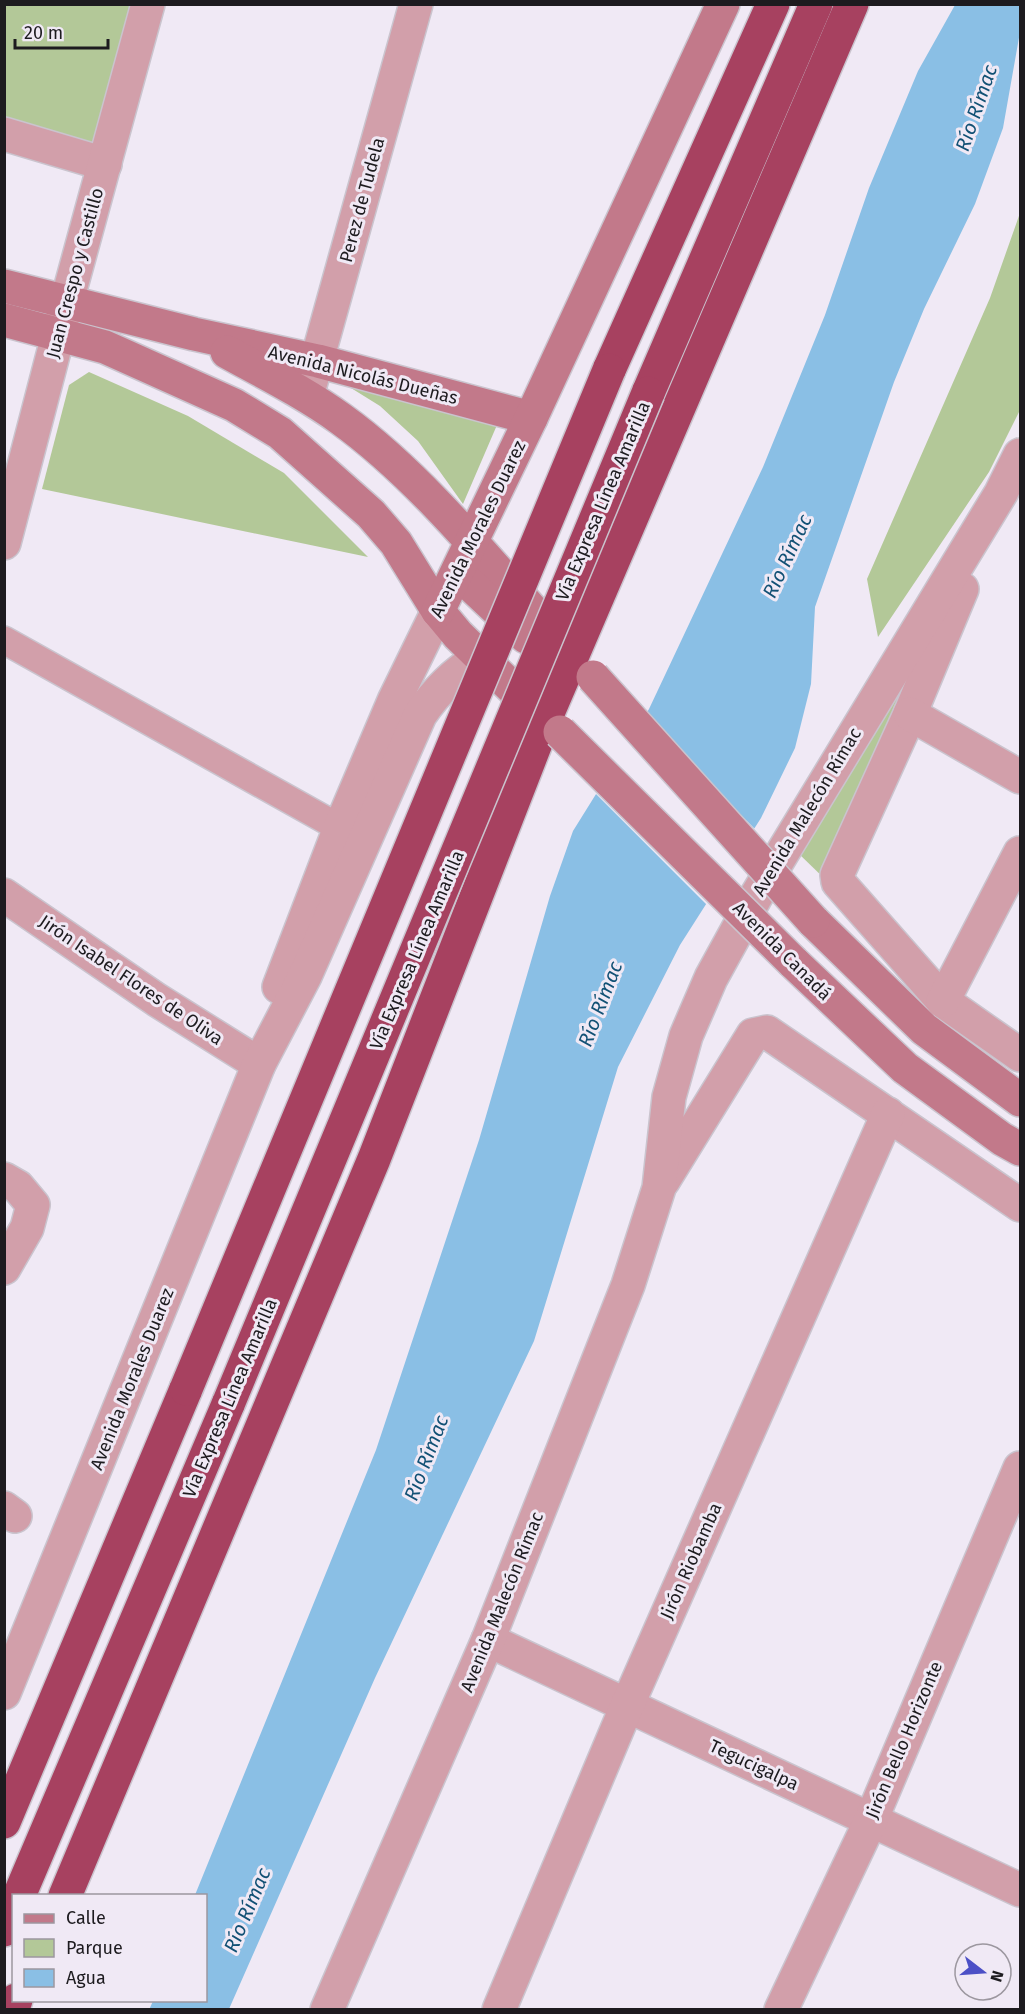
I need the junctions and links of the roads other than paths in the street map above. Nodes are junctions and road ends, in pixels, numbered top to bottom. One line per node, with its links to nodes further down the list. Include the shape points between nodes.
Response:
1 (148, 4): 8 (street, Juan Crespo y Castillo)
2 (416, 4): 14 (street, Perez de Tudela)
3 (723, 4): 16 (main road, Avenida Morales Duarez)
4 (773, 4): 47 (highway, bridge, via 609,370)
5 (816, 4): 49 (highway, Vía Expresa Línea Amarilla, bridge, via 648,393 229,1402)
6 (852, 4): 25 (highway)
7 (4, 134): 8 (street)
8 (105, 164): 10 (street, Juan Crespo y Castillo)
9 (4, 286): 10 (main road, Avenida Nicolás Dueñas)
10 (67, 301): 12 (street, Juan Crespo y Castillo); 13 (main road, Avenida Nicolás Dueñas)
11 (4, 320): 12 (main road)
12 (58, 333): 19 (street, Juan Crespo y Castillo); 22 (main road, via 105,347 224,400 280,433 371,514 402,551)
13 (194, 334): 14 (main road, Avenida Nicolás Dueñas); 15 (main road, Avenida Nicolás Dueñas)
14 (318, 362): 15 (street, Perez de Tudela); 16 (main road, Avenida Nicolás Dueñas)
15 (307, 396): 20 (main road, Avenida Nicolás Dueñas, via 343,420 401,470)
16 (531, 418): 20 (main road, Avenida Morales Duarez)
17 (1020, 455): 18 (street, Avenida Malecón Rímac)
18 (1001, 493): 26 (street, Avenida Malecón Rímac); 39 (street, Avenida Malecón Rímac, via 755,898 711,978 686,1036 669,1097)
19 (4, 543)
20 (472, 543): 21 (main road, Avenida Morales Duarez); 25 (main road, Avenida Nicolás Dueñas)
21 (458, 573): 22 (main road, Avenida Morales Duarez); 25 (main road, via 548,658)
22 (438, 611): 24 (main road); 29 (street, Avenida Morales Duarez, via 394,701)
23 (4, 640): 29 (street)
24 (479, 658): 27 (main road); 34 (street, Avenida Morales Duarez, via 454,674 420,715 305,976)
25 (583, 667): 27 (highway); 35 (main road, bridge, via 813,921 924,1029)
26 (910, 714): 28 (street); 32 (street, Avenida Malecón Rímac, via 837,875 842,888)
27 (553, 726): 37 (main road, Avenida Canadá, bridge, via 904,1068); 50 (highway)
28 (1020, 777)
29 (340, 828): 34 (street, Avenida Morales Duarez, via 285,968)
30 (1020, 853): 32 (street)
31 (4, 895): 34 (street, Jirón Isabel Flores de Oliva, via 157,1000)
32 (943, 1001): 33 (street)
33 (1020, 1055)
34 (259, 1064): 44 (street, Avenida Morales Duarez)
35 (1020, 1100)
36 (888, 1114): 39 (street, Avenida Malecón Rímac, via 767,1032 753,1035); 40 (street); 45 (street, Jirón Riobamba)
37 (1020, 1149)
38 (4, 1179): 41 (street, via 18,1187 33,1205 27,1228)
39 (659, 1188): 43 (street, Avenida Malecón Rímac, via 628,1285)
40 (1020, 1205)
41 (4, 1268)
42 (1020, 1468): 46 (street, Jirón Bello Horizonte)
43 (488, 1641): 45 (street, Tegucigalpa); 53 (street, Avenida Malecón Rímac)
44 (4, 1693)
45 (627, 1706): 46 (street, Tegucigalpa); 54 (street, Jirón Riobamba)
46 (871, 1820): 48 (street, Tegucigalpa); 55 (street, Jirón Bello Horizonte)
47 (4, 1822)
48 (1020, 1890)
49 (20, 1894)
50 (66, 1894)
51 (12, 1913): 52 (highway)
52 (4, 1930)
53 (327, 2010)
54 (499, 2010)
55 (781, 2010)

